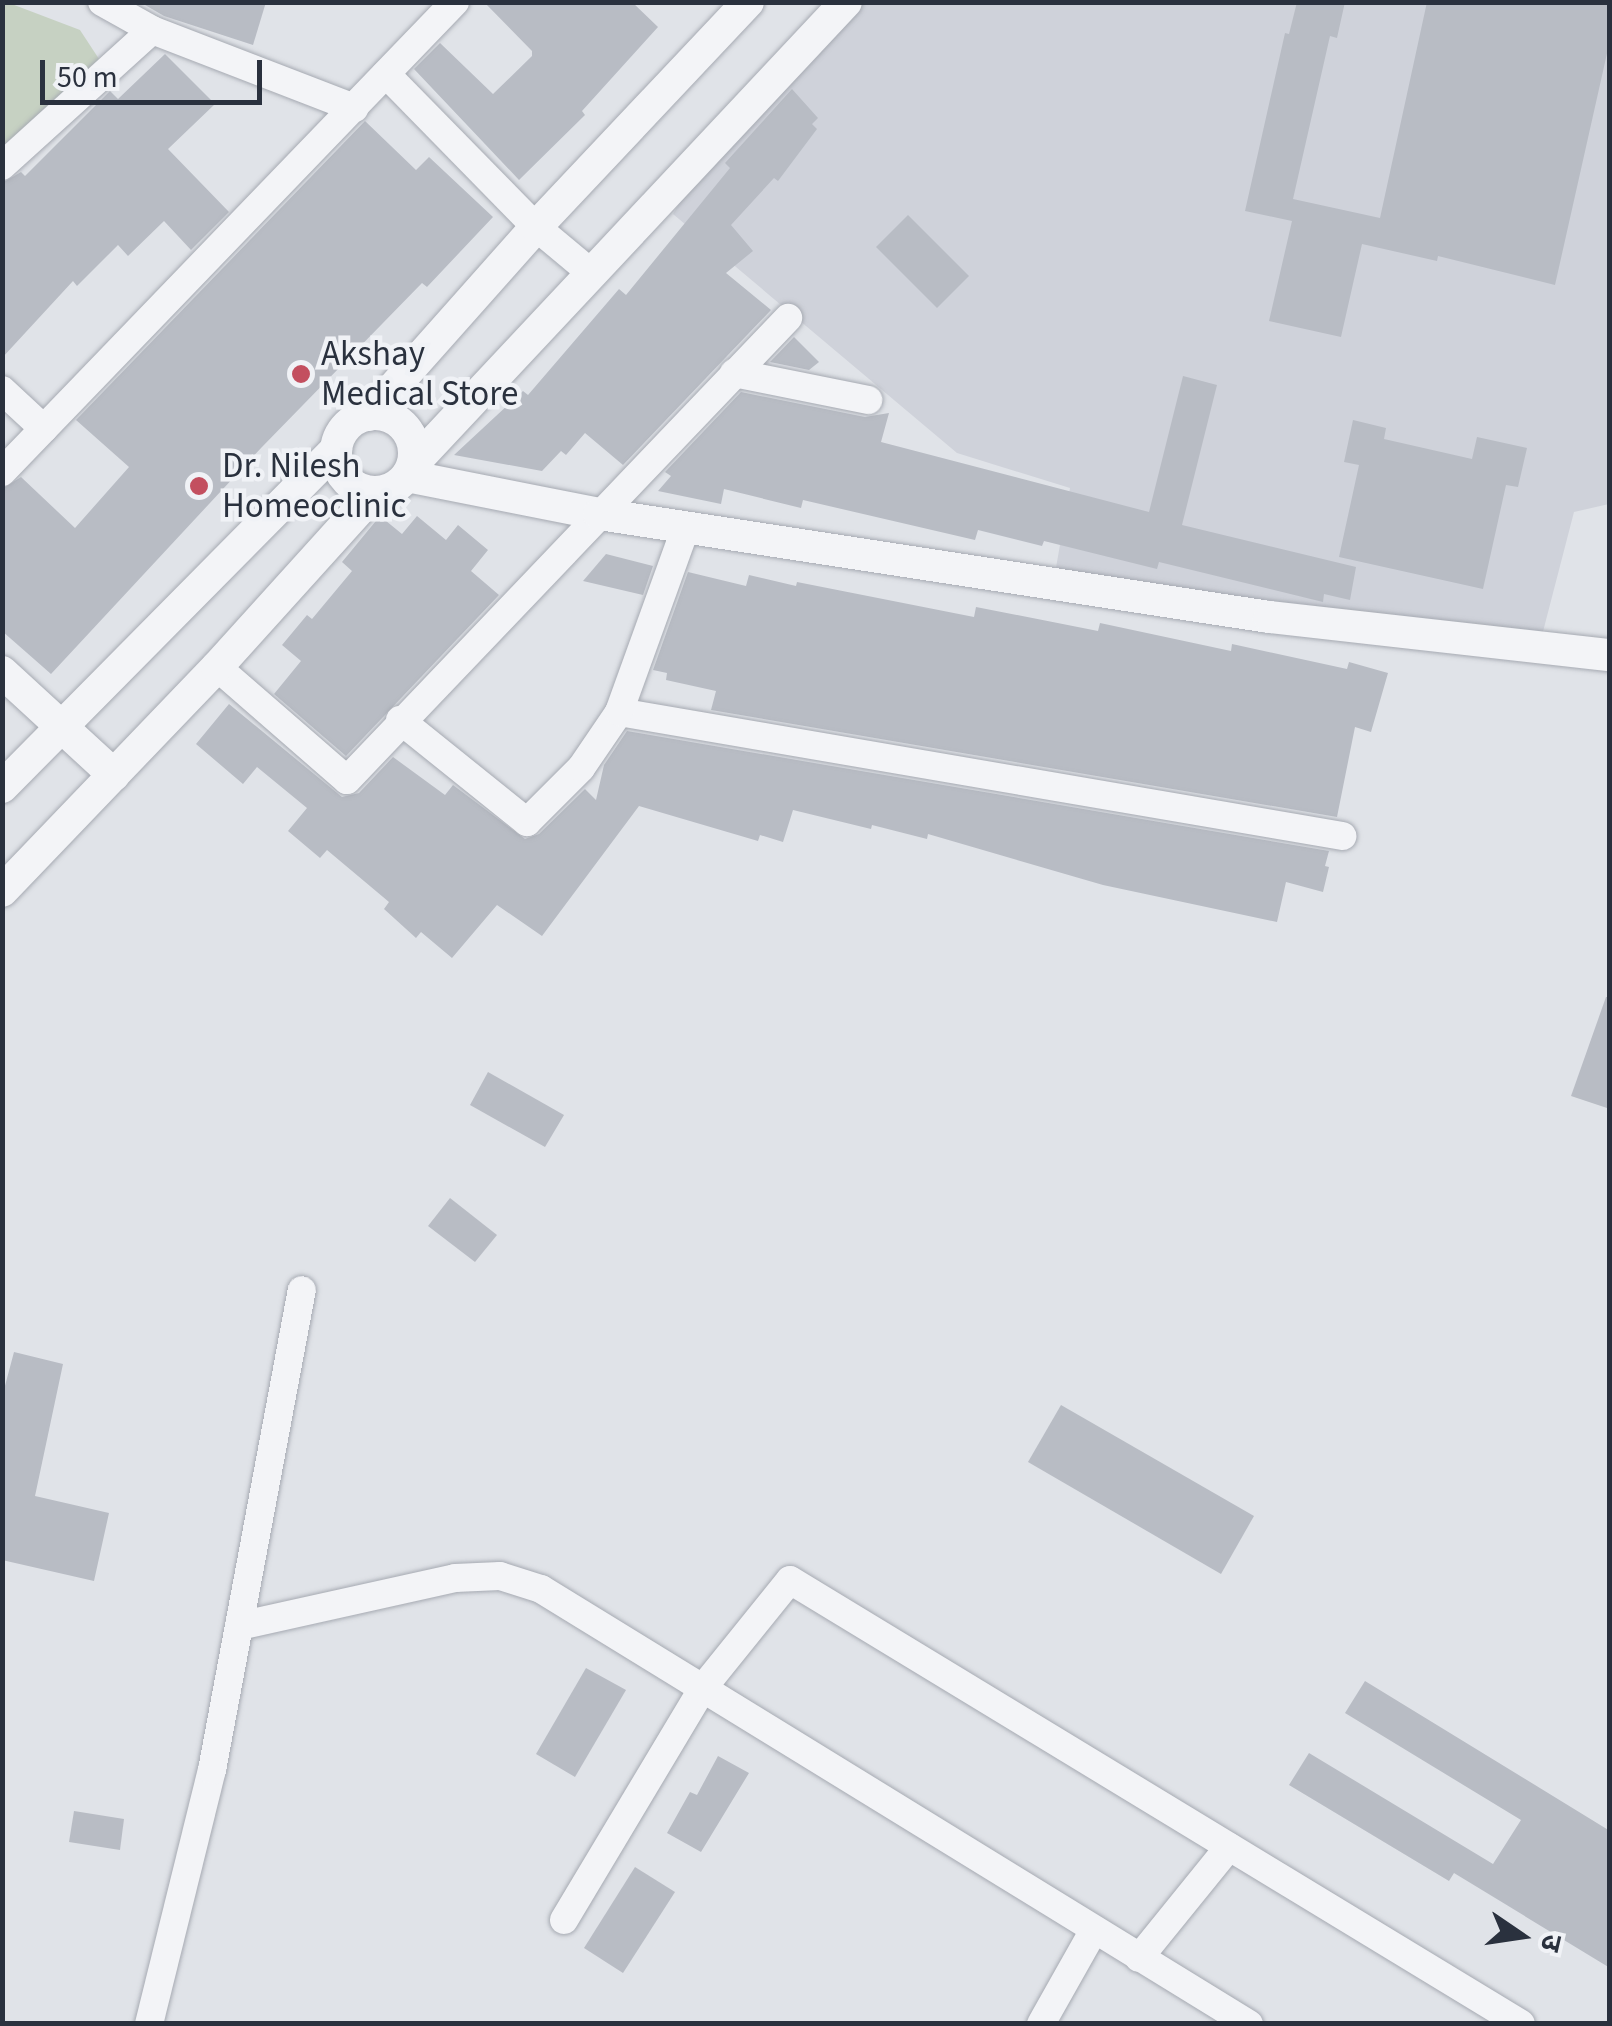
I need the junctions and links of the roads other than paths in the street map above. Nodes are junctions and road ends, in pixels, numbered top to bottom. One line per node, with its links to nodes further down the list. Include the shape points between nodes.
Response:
1 (102, 2): 5 (street)
2 (456, 2): 6 (street)
3 (748, 2): 9 (street)
4 (846, 2): 10 (street)
5 (152, 30): 7 (street); 8 (street)
6 (386, 74): 7 (street); 9 (street)
7 (354, 108): 16 (street)
8 (2, 166)
9 (536, 227): 10 (street); 15 (street)
10 (590, 272): 18 (street)
11 (788, 318): 12 (street)
12 (734, 373): 14 (street); 21 (street)
13 (2, 390): 16 (street)
14 (868, 400)
15 (369, 414): 17 (street, via 347,427); 18 (street, via 404,427 414,451)
16 (44, 430): 19 (street)
17 (336, 449): 20 (street, via 350,484); 28 (street)
18 (410, 470): 20 (street, via 386,492); 21 (street)
19 (2, 472)
20 (374, 493): 24 (street)
21 (599, 514): 22 (street); 27 (street)
22 (686, 527): 23 (street, via 1269,617); 26 (street)
23 (1610, 655)
24 (217, 666): 27 (street, via 346,780); 29 (street)
25 (2, 672): 28 (street)
26 (619, 712): 27 (street, via 581,768 527,822); 31 (street)
27 (400, 720)
28 (60, 726): 29 (street); 30 (street)
29 (114, 775): 32 (street)
30 (2, 787)
31 (1342, 836)
32 (2, 891)
33 (302, 1290): 34 (street)
34 (239, 1626): 35 (street, via 455,1578 500,1576 541,1588); 40 (street, via 212,1770)
35 (702, 1689): 36 (street, via 790,1580); 37 (street); 38 (street)
36 (1229, 1847): 39 (street); 43 (street)
37 (564, 1920)
38 (1094, 1930): 39 (street); 41 (street)
39 (1139, 1958): 42 (street)
40 (148, 2024)
41 (1040, 2024)
42 (1249, 2024)
43 (1520, 2024)

